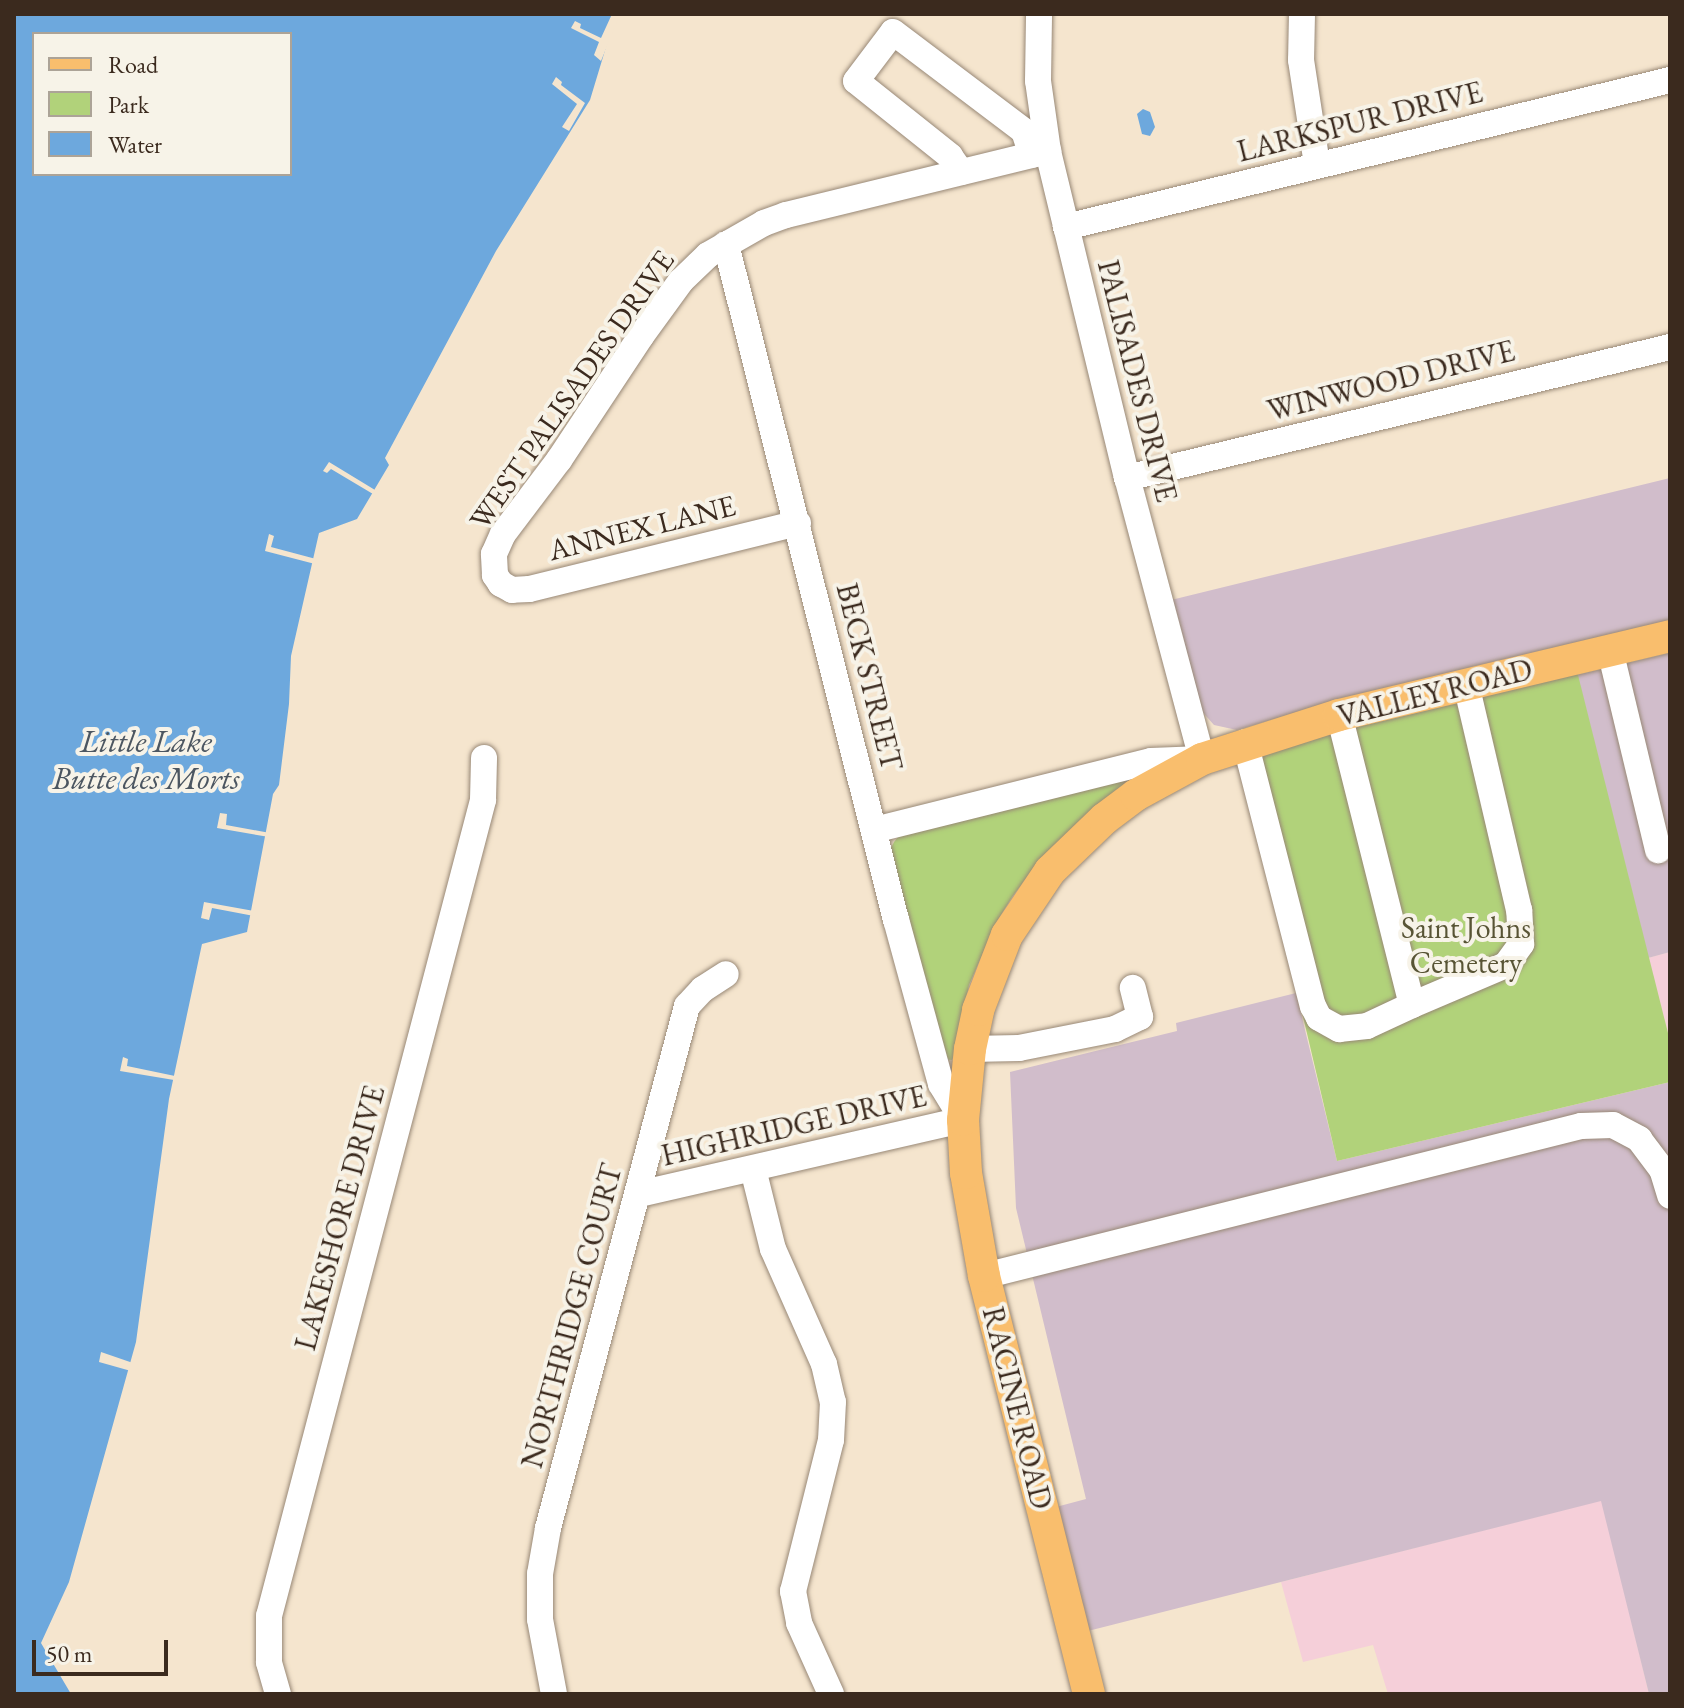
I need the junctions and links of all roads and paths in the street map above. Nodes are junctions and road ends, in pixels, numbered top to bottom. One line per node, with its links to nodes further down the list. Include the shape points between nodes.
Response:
1 (1039, 14): 4 (street, PALISADES DRIVE)
2 (1302, 14): 5 (street, via 1301,60)
3 (1670, 80): 5 (street, LARKSPUR DRIVE)
4 (1040, 153): 6 (street, WEST PALISADES DRIVE); 6 (street, via 1024,131 893,32 856,81 950,156); 7 (street, PALISADES DRIVE)
5 (1317, 165): 7 (street, LARKSPUR DRIVE)
6 (961, 172): 8 (street, WEST PALISADES DRIVE, via 786,215)
7 (1066, 227): 10 (street, PALISADES DRIVE)
8 (726, 244): 11 (street, BECK STREET); 12 (street, WEST PALISADES DRIVE, via 681,281 503,534 494,564)
9 (1670, 347): 10 (street, WINWOOD DRIVE)
10 (1127, 478): 19 (street, PALISADES DRIVE)
11 (798, 523): 12 (street, ANNEX LANE, via 529,589); 20 (street, BECK STREET)
12 (501, 584)
13 (1670, 636): 14 (main road, VALLEY ROAD)
14 (1610, 650): 15 (main road, VALLEY ROAD); 21 (street)
15 (1466, 684): 16 (main road, VALLEY ROAD); 24 (street, via 1519,910 1521,944 1506,965)
16 (1339, 715): 17 (main road, VALLEY ROAD); 24 (street)
17 (1245, 742): 19 (main road, VALLEY ROAD); 24 (street, via 1319,1018 1339,1029 1352,1029)
18 (484, 758): 31 (street, LAKESHORE DRIVE, via 483,800 269,1616 269,1662)
19 (1202, 759): 20 (street, VALLEY ROAD, via 1151,761); 25 (main road, VALLEY ROAD, via 1136,795 1050,871 991,970)
20 (874, 830): 26 (street, BECK STREET, via 941,1084)
21 (1658, 850)
22 (726, 974): 28 (street, NORTHRIDGE COURT, via 687,1006)
23 (1133, 988): 25 (street, via 1140,1017 1115,1029 1019,1048)
24 (1412, 1005)
25 (970, 1049): 26 (main road, VALLEY ROAD)
26 (963, 1120): 27 (street, HIGHRIDGE DRIVE); 30 (main road, RACINE ROAD, via 966,1173)
27 (753, 1169): 28 (street, HIGHRIDGE DRIVE); 33 (street, via 773,1249 824,1364 833,1402 831,1440 793,1591 799,1623)
28 (639, 1194): 32 (street, NORTHRIDGE COURT, via 543,1555 540,1619)
29 (1670, 1196): 30 (street, via 1662,1169 1639,1139 1613,1125 1581,1126)
30 (984, 1276): 34 (main road, RACINE ROAD)
31 (278, 1694)
32 (554, 1694)
33 (831, 1694)
34 (1089, 1694)

